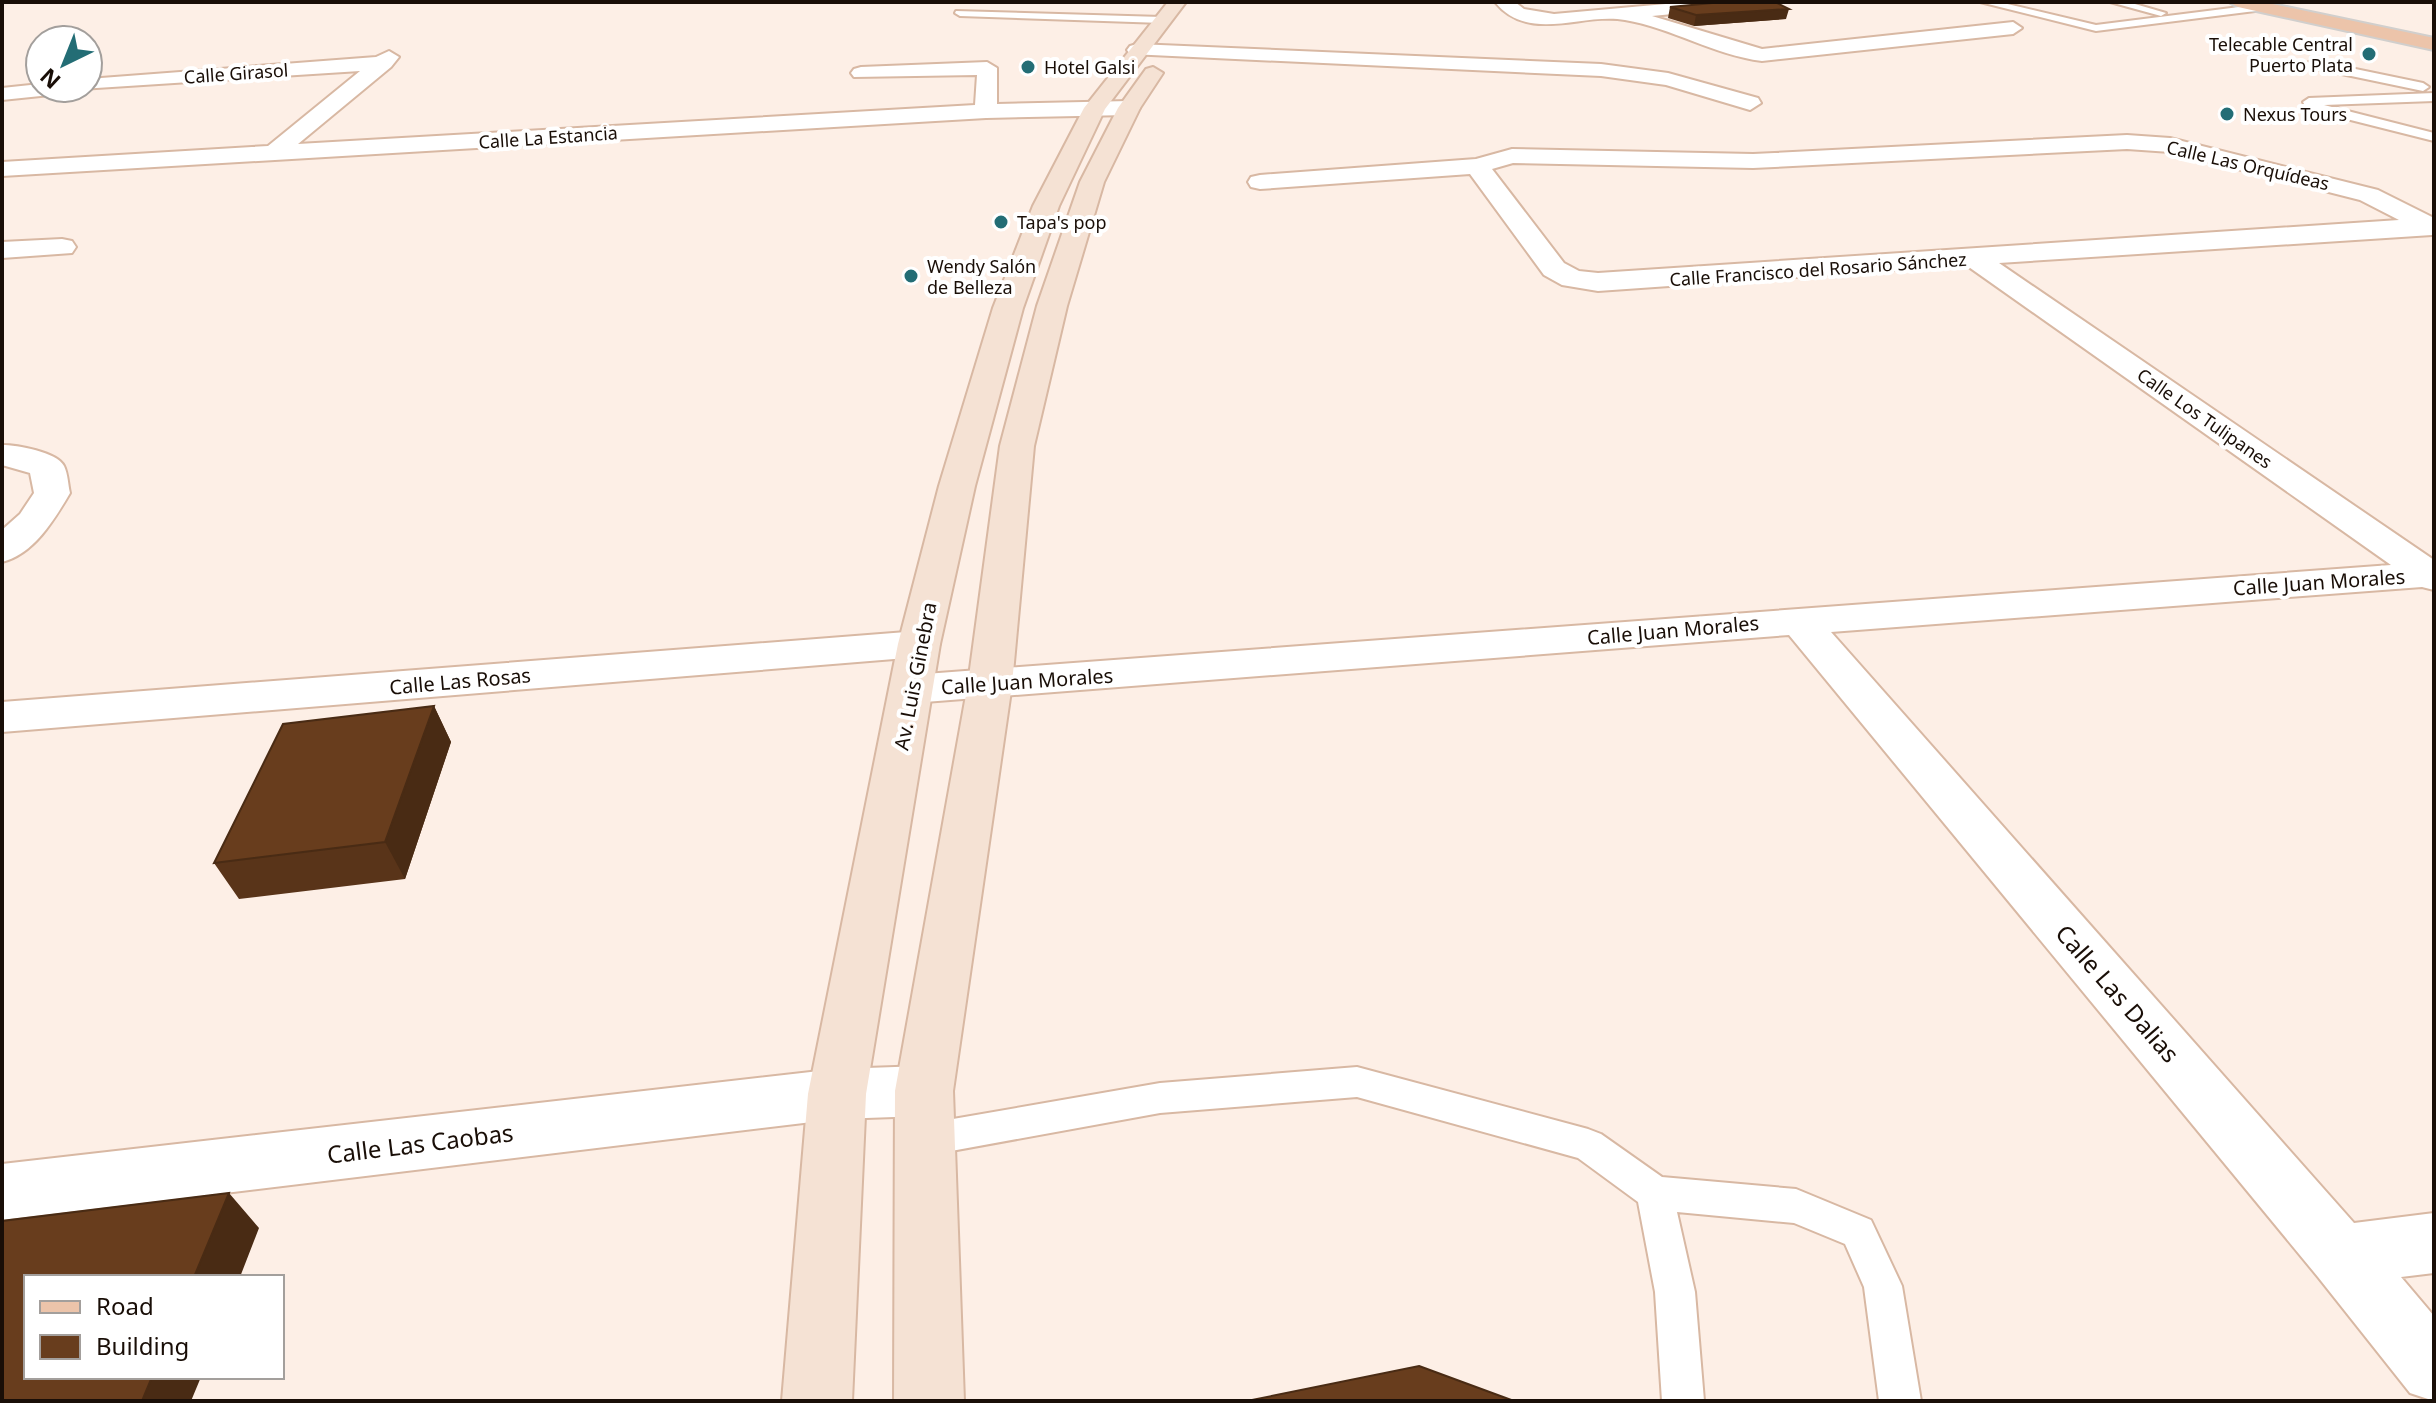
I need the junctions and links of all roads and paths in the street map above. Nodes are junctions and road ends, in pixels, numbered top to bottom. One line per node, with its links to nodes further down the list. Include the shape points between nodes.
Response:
1 (1205, 2): 13 (street, Av. Luis Ginebra)
2 (1504, 2): 10 (street, via 1518,13 1542,19)
3 (1746, 2): 10 (street)
4 (1985, 2): 11 (lane, via 2096,28)
5 (2115, 2): 11 (lane)
6 (2192, 5): 8 (lane)
7 (2266, 5): 8 (main road); 14 (main road); 16 (main road)
8 (2230, 7): 11 (lane)
9 (960, 13): 13 (lane)
10 (1623, 13): 12 (street, via 1762,55)
11 (2180, 17)
12 (2013, 28)
13 (1161, 31): 25 (street, via 1613,71 1668,79); 27 (street, Av. Luis Ginebra)
14 (2434, 37)
15 (403, 39): 17 (street)
16 (2434, 44)
17 (384, 63): 20 (street, Calle Girasol); 31 (street)
18 (2312, 64): 21 (lane)
19 (861, 73): 29 (street, via 987,68)
20 (104, 84)
21 (2434, 90)
22 (24, 92): 23 (street)
23 (2, 94)
24 (2434, 97): 30 (lane, via 2309,102)
25 (1750, 103)
26 (74, 104): 28 (street)
27 (1112, 108): 29 (street, Calle La Estancia); 43 (street, Av. Luis Ginebra, via 1046,206 1008,308); 44 (street, Av. Luis Ginebra, via 1052,306 1017,446)
28 (69, 110)
29 (986, 111): 31 (street, Calle La Estancia)
30 (2434, 137)
31 (273, 154): 33 (street, Calle La Estancia)
32 (1477, 166): 34 (street); 35 (street, Calle Las Orquídeas, via 1512,156 1753,161 2127,142 2170,145 2369,195); 38 (street, Calle Francisco del Rosario Sánchez, via 1554,269 1572,279 1598,282)
33 (2, 169)
34 (1260, 182)
35 (2432, 227): 38 (street, Calle Francisco del Rosario Sánchez)
36 (62, 247): 37 (street)
37 (2, 250)
38 (1975, 259): 41 (street, Calle Los Tulipanes)
39 (2, 455): 40 (street, via 47,467 52,493 34,521)
40 (2, 550)
41 (2432, 575): 42 (street, Calle Juan Morales)
42 (1798, 620): 44 (street, Calle Juan Morales); 52 (street, Calle Las Dalias)
43 (919, 644): 45 (street, Av. Luis Ginebra); 46 (street, Calle Las Rosas)
44 (990, 684): 45 (street, Calle Juan Morales); 48 (street, Av. Luis Ginebra)
45 (912, 689): 47 (street, Av. Luis Ginebra)
46 (2, 717)
47 (837, 1094): 48 (street, Calle Las Caobas); 49 (street, Calle Las Caobas); 54 (street, Av. Luis Ginebra)
48 (924, 1115): 50 (lane, via 1357,1082 1588,1145); 55 (street, Av. Luis Ginebra)
49 (2, 1192)
50 (1655, 1193): 56 (lane, via 1675,1292); 57 (lane, via 1796,1206 1858,1232 1883,1286)
51 (2434, 1243): 52 (street)
52 (2341, 1255): 53 (street, Calle Las Dalias)
53 (2434, 1369)
54 (817, 1401)
55 (929, 1401)
56 (1683, 1401)
57 (1900, 1401)

